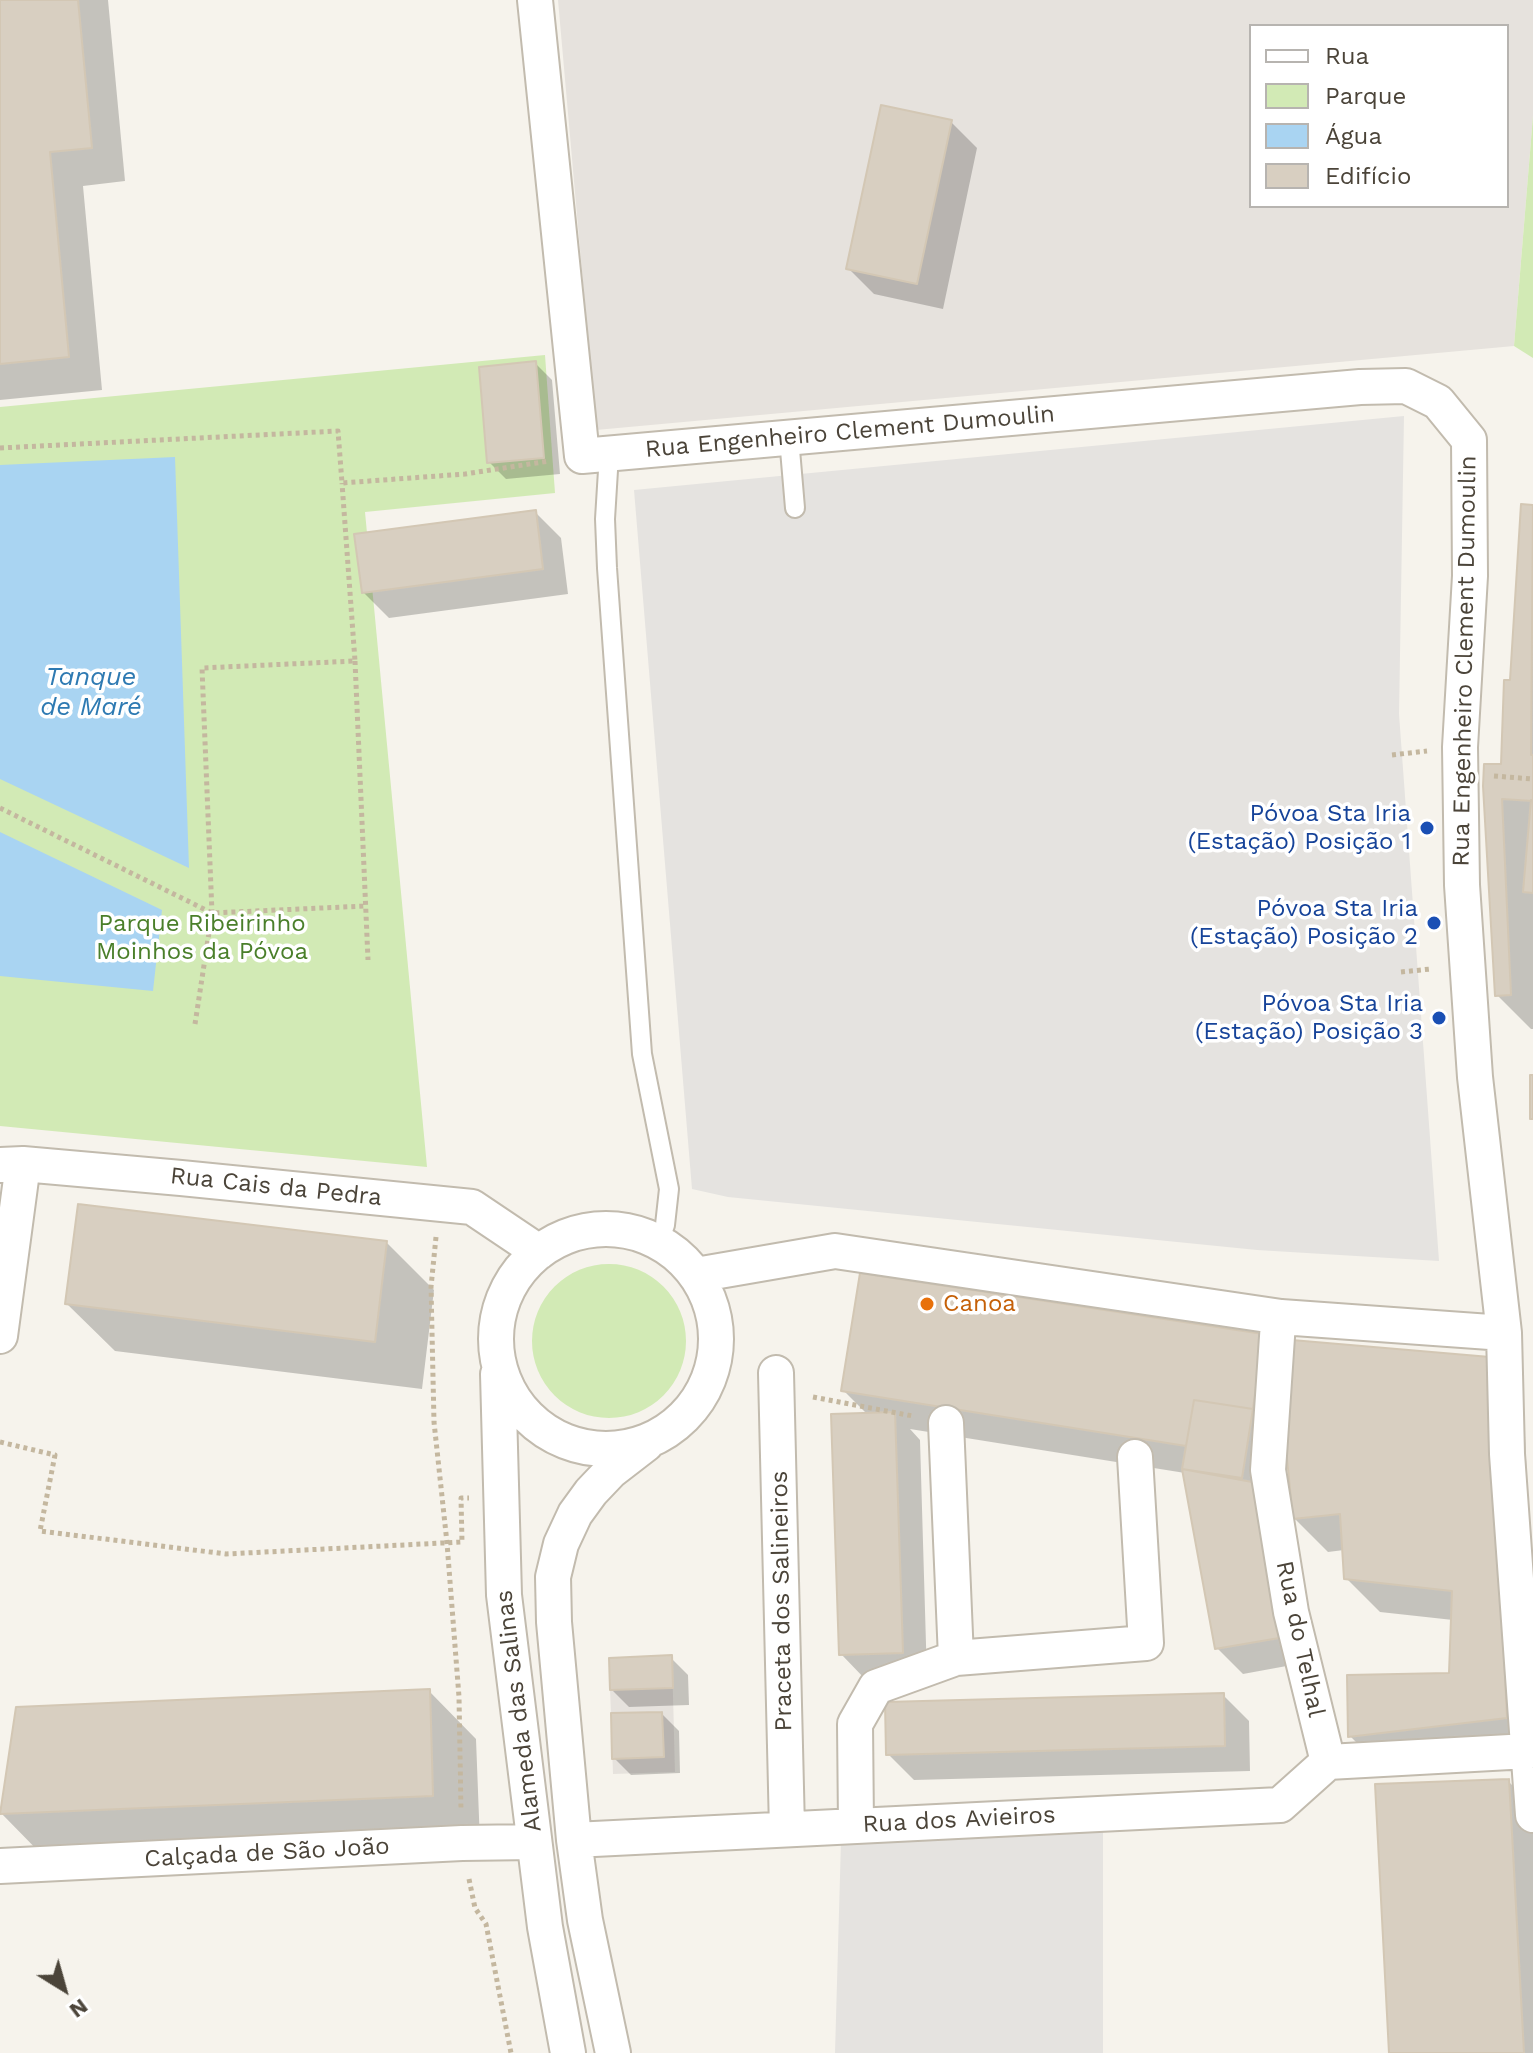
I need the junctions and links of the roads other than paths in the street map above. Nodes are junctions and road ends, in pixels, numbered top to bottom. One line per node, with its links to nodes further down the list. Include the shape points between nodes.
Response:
1 (535, 0): 3 (street)
2 (789, 438): 3 (street, Rua Engenheiro Clement Dumoulin); 4 (lane); 10 (street, Rua Engenheiro Clement Dumoulin, via 1406,386 1438,402 1469,440 1470,576 1460,747 1462,885 1475,1077)
3 (595, 455): 6 (lane, via 605,519 642,1054 669,1189)
4 (795, 508)
5 (11, 1165): 7 (street, Rua Cais da Pedra, via 472,1207); 11 (street)
6 (659, 1242): 7 (street, via 610,1229 585,1231); 8 (street)
7 (539, 1252): 12 (street, via 506,1291 495,1340)
8 (696, 1275): 9 (street, via 835,1251); 15 (street, via 714,1321 711,1370 689,1411)
9 (1281, 1317): 10 (street); 19 (street, Rua do Telhal, via 1268,1470 1291,1612)
10 (1504, 1333): 18 (street, Rua Engenheiro Clement Dumoulin)
11 (0, 1336)
12 (498, 1365): 15 (street, via 521,1410 561,1441 607,1450); 24 (street, Alameda das Salinas, via 504,1595)
13 (776, 1382): 22 (street, Praceta dos Salineiros)
14 (946, 1423): 17 (street)
15 (652, 1439): 23 (street, Alameda das Salinas, via 611,1471 575,1514 553,1577)
16 (1135, 1457): 17 (street, via 1146,1643)
17 (956, 1658): 21 (street, via 876,1687 855,1724)
18 (1528, 1751): 19 (street); 20 (street, Rua Engenheiro Clement Dumoulin)
19 (1328, 1762): 21 (street, Rua dos Avieiros, via 1280,1805)
20 (1533, 1815)
21 (856, 1825): 22 (street, Rua dos Avieiros)
22 (787, 1829): 23 (street, Rua dos Avieiros)
23 (574, 1840): 27 (street, Alameda das Salinas)
24 (534, 1842): 25 (street, Calçada de São João); 26 (street, Alameda das Salinas)
25 (0, 1866)
26 (568, 2053)
27 (613, 2053)

